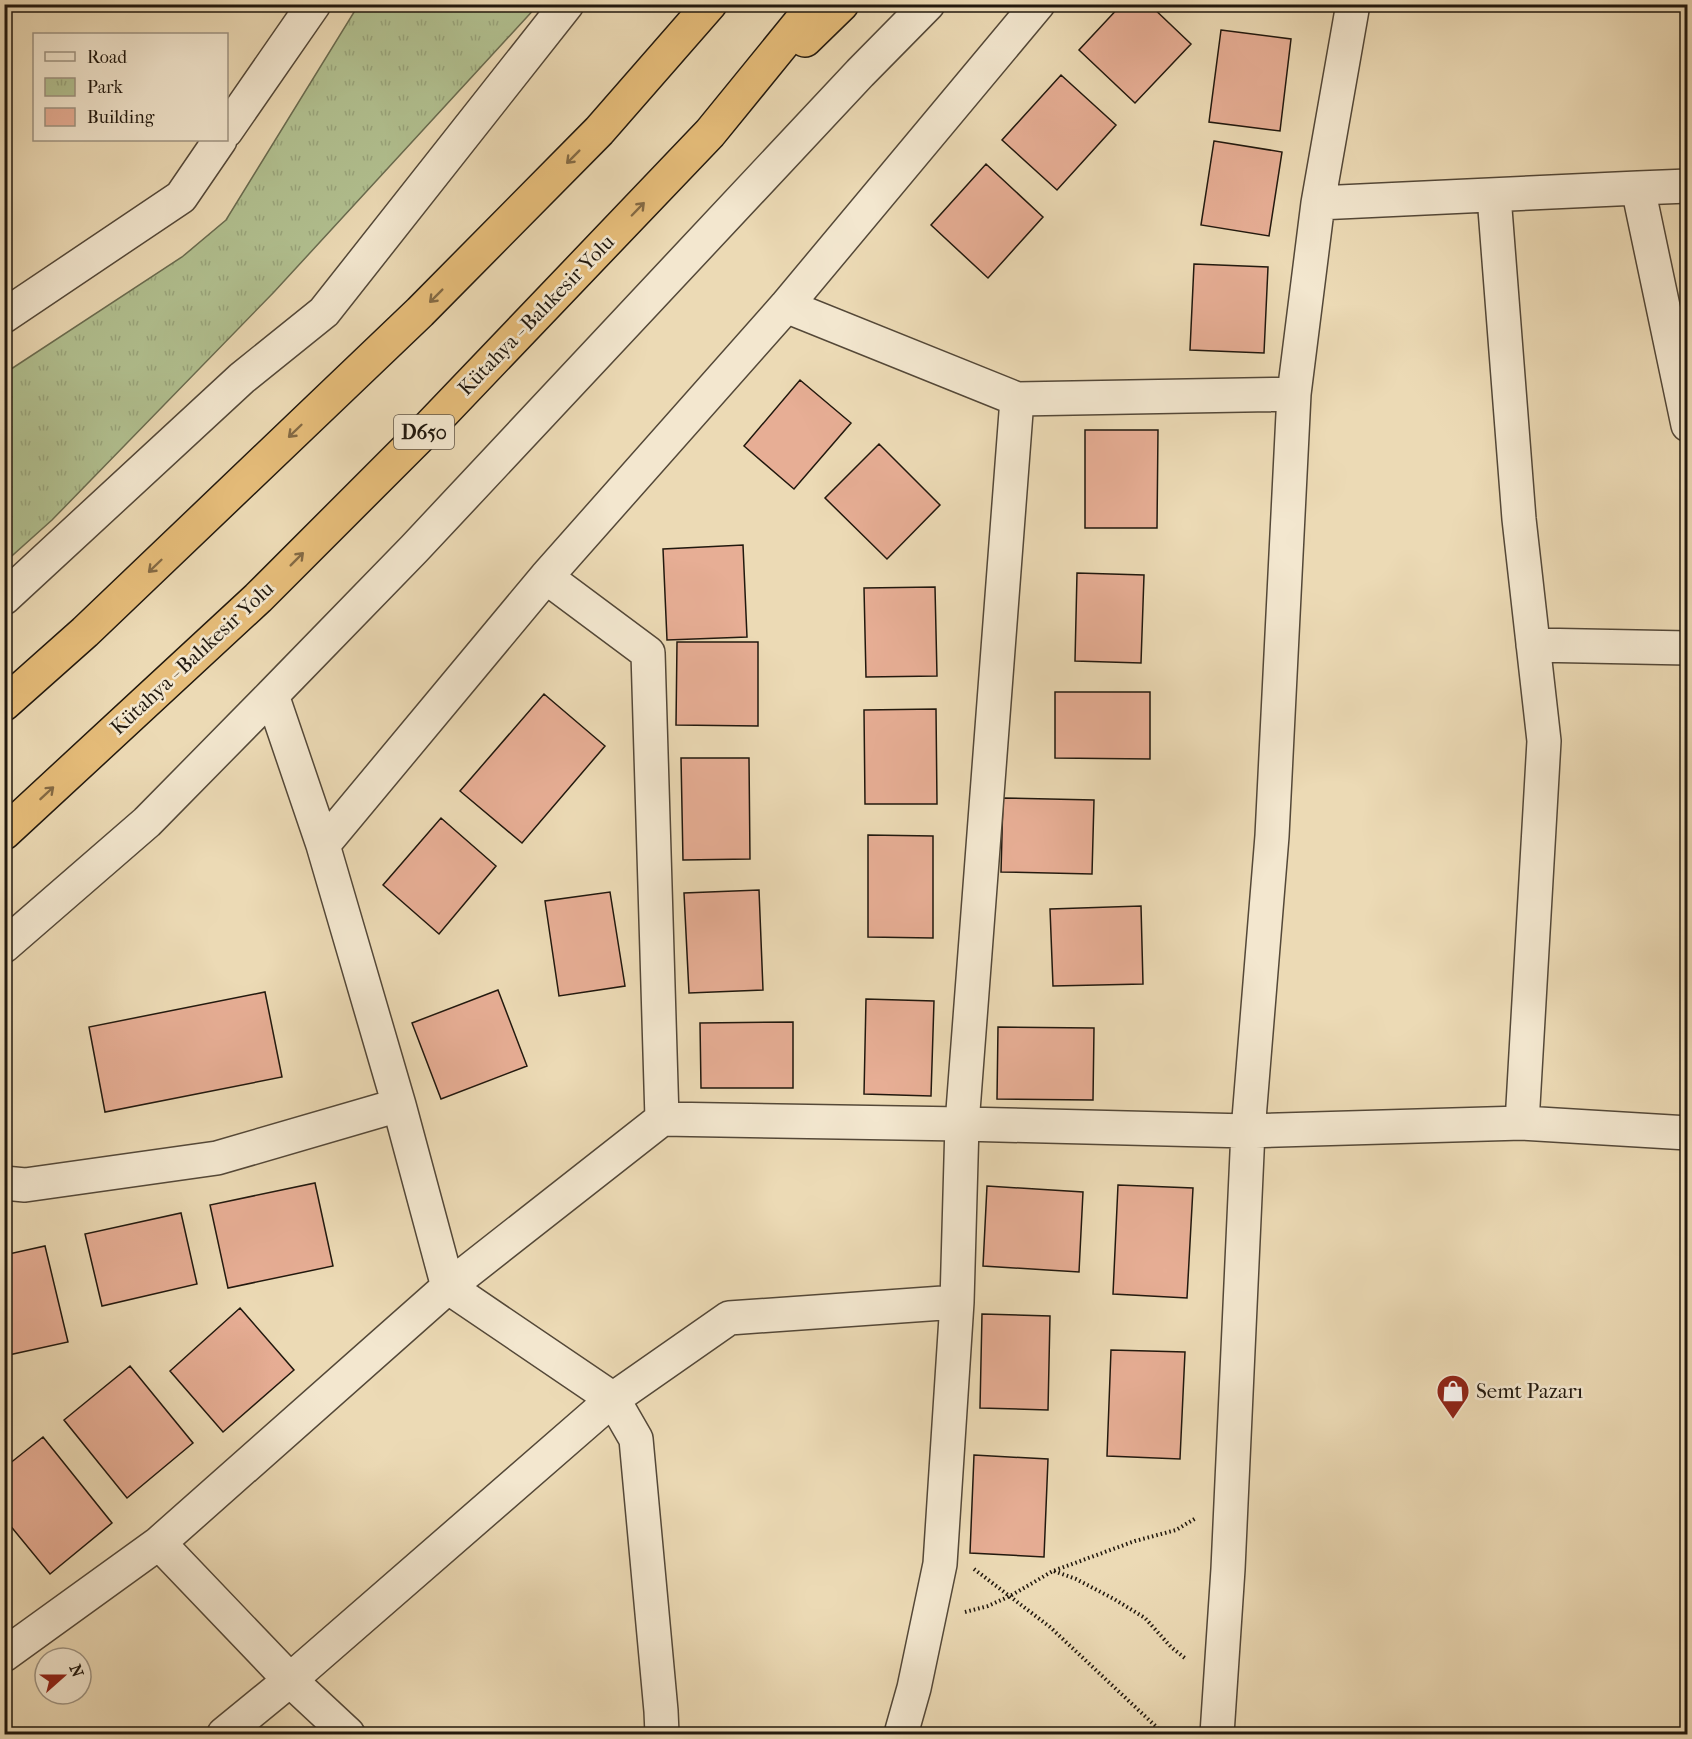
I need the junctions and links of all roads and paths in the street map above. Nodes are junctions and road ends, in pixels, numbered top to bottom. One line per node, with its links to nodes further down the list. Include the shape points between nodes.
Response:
1 (314, 4): 10 (street)
2 (567, 4): 24 (street, via 324,312 242,378)
3 (681, 4): 11 (highway)
4 (710, 4): 11 (highway)
5 (815, 4): 12 (highway, Kütahya - Balıkesir Yolu / D650)
6 (842, 4): 12 (highway)
7 (928, 4): 27 (street)
8 (1038, 4): 18 (street)
9 (1353, 4): 17 (street)
10 (228, 128)
11 (599, 131): 28 (highway, one-way to 28, via 411,320 85,632)
12 (710, 133): 29 (highway, Kütahya - Balıkesir Yolu / D650, one-way to 12, via 266,589 430,425)
13 (219, 141): 19 (street, via 181,197)
14 (1688, 186): 15 (street)
15 (1638, 188): 16 (street); 22 (street)
16 (1494, 196): 17 (street); 25 (street, via 1519,519)
17 (1318, 203): 20 (street)
18 (786, 306): 21 (street); 23 (street)
19 (4, 316)
20 (1294, 394): 21 (street); 36 (street, via 1272,836)
21 (1017, 399): 35 (street)
22 (1688, 425)
23 (546, 577): 30 (street); 33 (street, via 648,653)
24 (4, 598)
25 (1533, 645): 26 (street); 34 (street, via 1544,741)
26 (1688, 648)
27 (272, 695): 30 (street); 31 (street, via 147,822)
28 (4, 704)
29 (4, 833)
30 (323, 846): 32 (street)
31 (4, 946)
32 (399, 1106): 38 (street, via 217,1158 25,1185); 39 (street)
33 (662, 1119): 35 (street); 39 (street)
34 (1522, 1123): 36 (street); 37 (street)
35 (962, 1124): 36 (street); 40 (street)
36 (1248, 1131): 42 (street)
37 (1688, 1133)
38 (4, 1183)
39 (448, 1287): 41 (street); 43 (street)
40 (957, 1302): 41 (street, via 729,1318); 44 (street)
41 (614, 1399): 50 (street); 53 (street, via 636,1439)
42 (1232, 1490): 45 (path, via 1205,1513 1176,1530); 49 (street)
43 (159, 1543): 48 (street); 50 (street)
44 (940, 1548): 46 (path); 47 (street)
45 (1053, 1571): 46 (path); 49 (path, via 1076,1579 1145,1618 1189,1661)
46 (1010, 1596): 47 (path, via 959,1614); 55 (path, via 1050,1627)
47 (928, 1618): 54 (street)
48 (4, 1655)
49 (1221, 1675): 56 (street)
50 (290, 1680): 51 (street); 52 (street)
51 (224, 1734)
52 (348, 1734)
53 (662, 1734)
54 (901, 1734)
55 (1164, 1734)
56 (1217, 1734)

